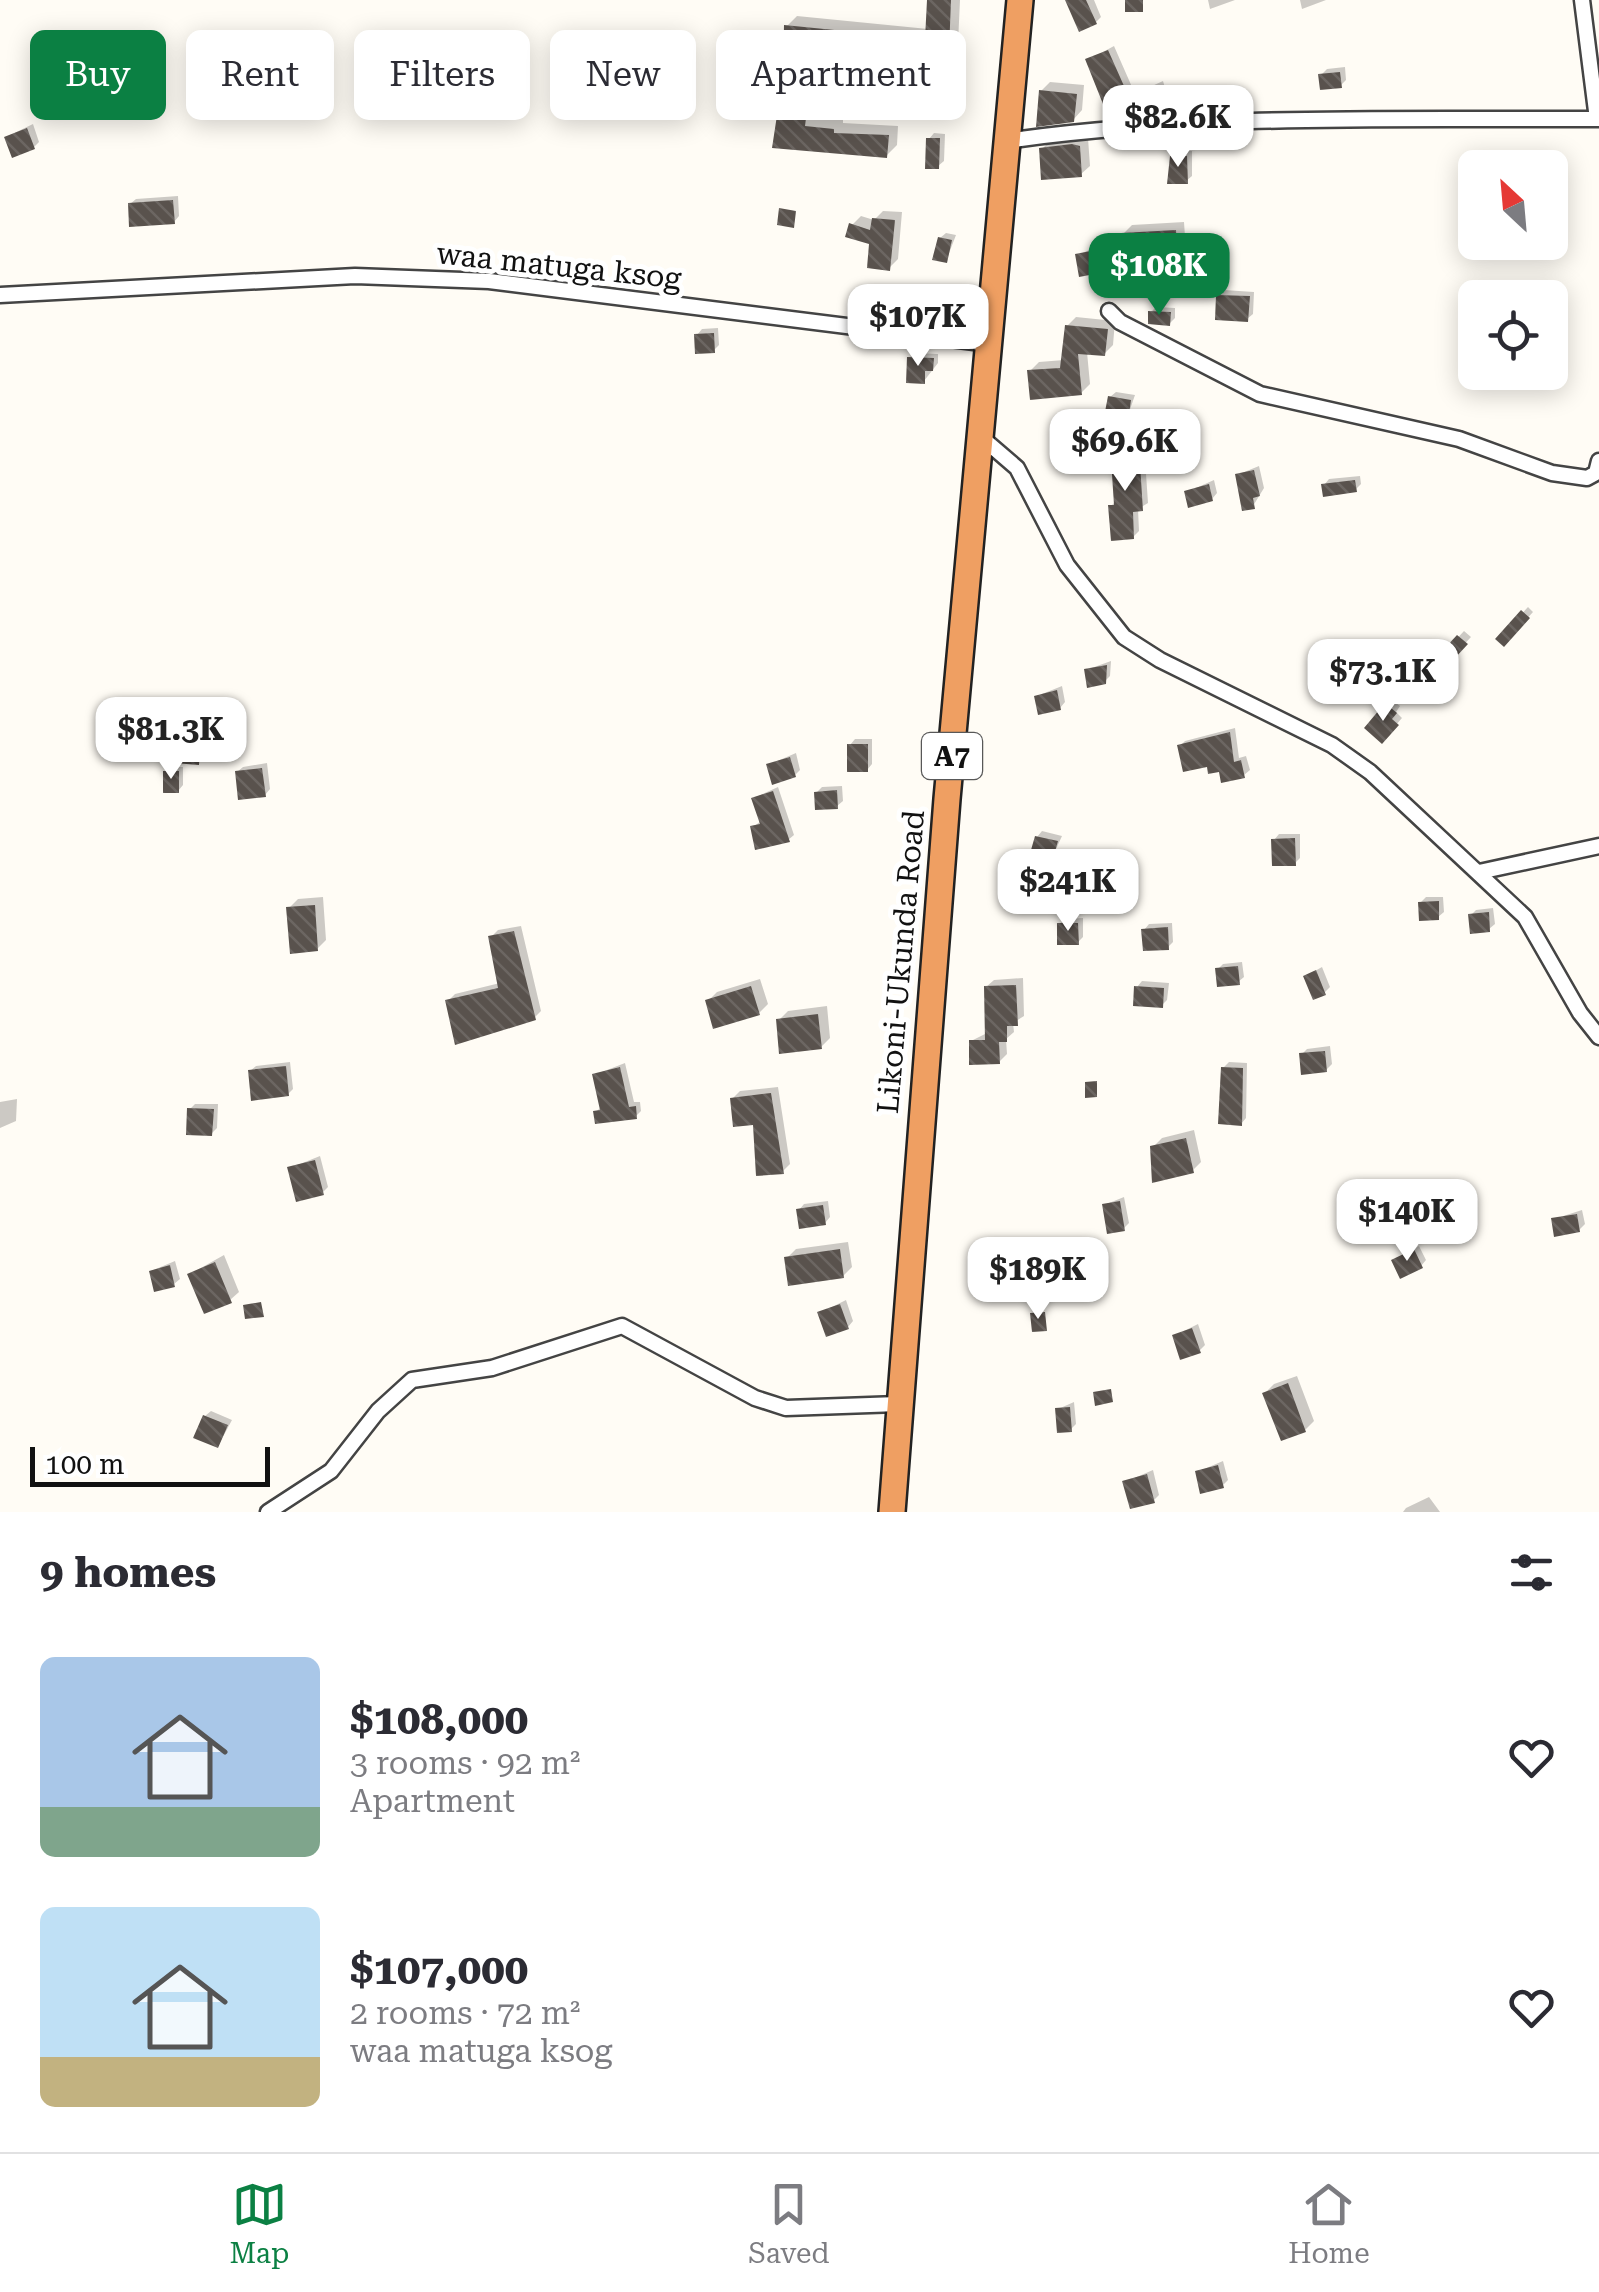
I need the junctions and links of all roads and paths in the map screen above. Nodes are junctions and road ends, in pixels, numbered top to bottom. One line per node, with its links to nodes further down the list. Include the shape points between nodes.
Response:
1 (1020, 0): 4 (highway, Likoni-Ukunda Road / A7)
2 (1582, 0): 3 (street)
3 (1598, 119): 4 (street, via 1214,124)
4 (1006, 141): 7 (highway, Likoni-Ukunda Road / A7)
5 (0, 294): 7 (street, waa matuga ksog, via 355,276 488,280)
6 (1109, 312): 9 (street, via 1260,394 1459,438 1552,472 1588,478)
7 (990, 344): 8 (highway, Likoni-Ukunda Road / A7)
8 (981, 438): 11 (street, via 1017,468 1067,565 1124,636 1332,744); 13 (highway, Likoni-Ukunda Road / A7)
9 (1599, 461)
10 (1599, 846): 11 (street)
11 (1479, 872): 12 (street, via 1525,917)
12 (1599, 1037)
13 (898, 1404): 14 (street, via 786,1408 622,1326 492,1368 412,1380 331,1471); 15 (highway, Likoni-Ukunda Road / A7)
14 (268, 1512)
15 (892, 1512)

